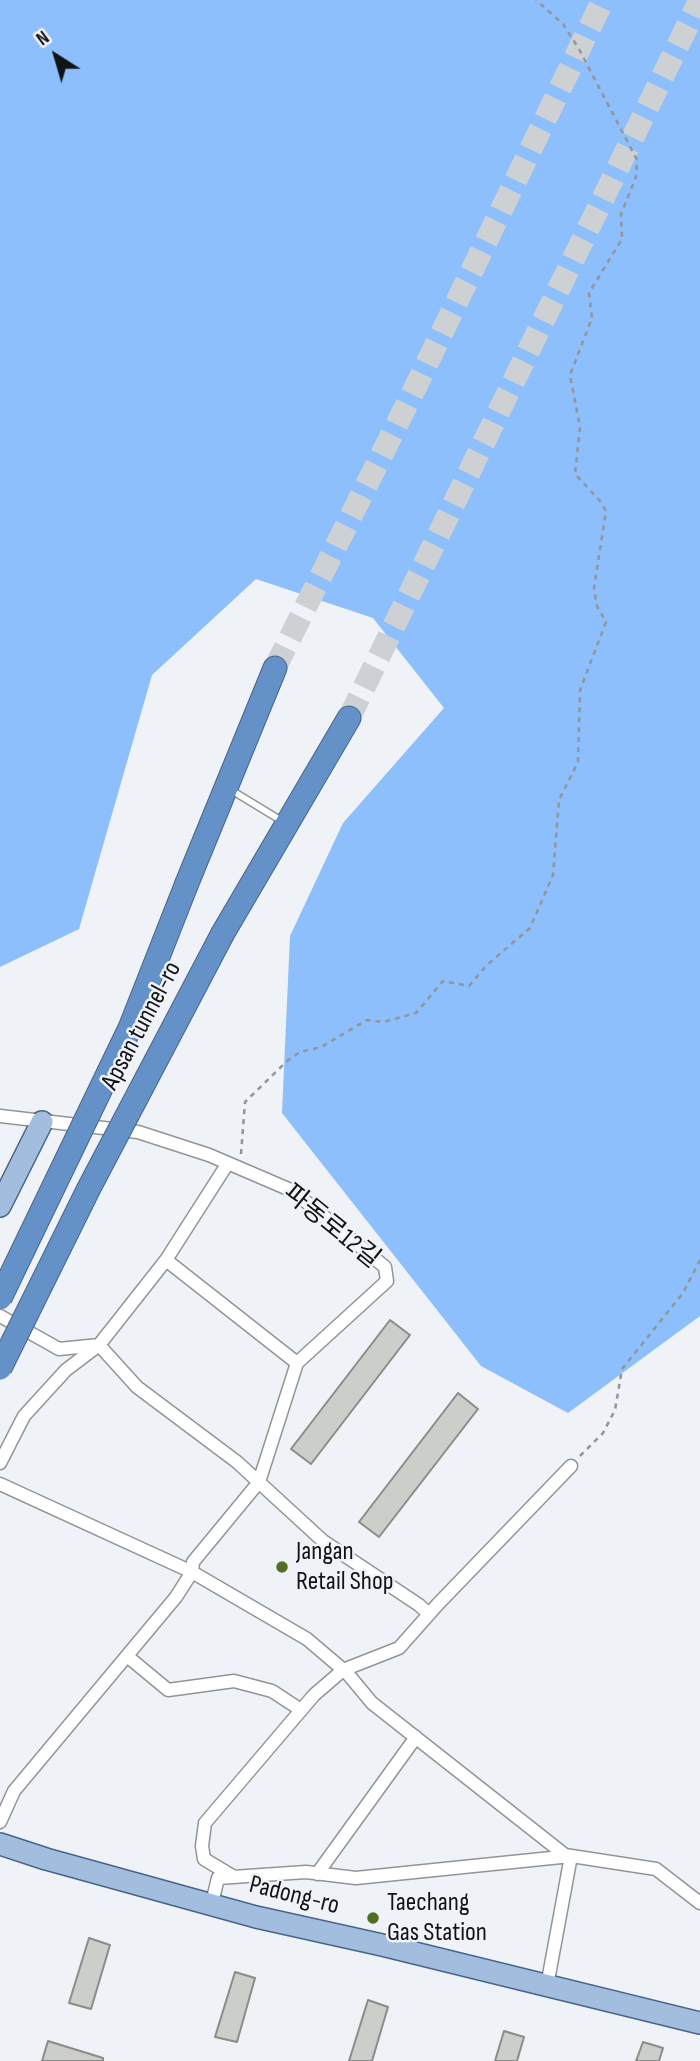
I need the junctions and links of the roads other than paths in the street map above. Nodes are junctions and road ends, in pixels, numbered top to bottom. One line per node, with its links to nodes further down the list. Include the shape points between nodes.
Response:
1 (275, 668): 3 (highway, Apsan tunnel-ro)
2 (349, 718): 4 (highway, Apsan tunnel-ro)
3 (227, 787): 4 (lane); 10 (highway, Apsan tunnel-ro, bridge, via 130,1028)
4 (287, 824): 14 (highway, Apsan tunnel-ro, bridge, via 223,933)
5 (0, 1116): 6 (street, 파동로12길)
6 (42, 1122): 7 (street, 파동로12길, via 138,1132); 8 (main road)
7 (232, 1165): 9 (street); 13 (street, 파동로12길, via 293,1191 385,1267 387,1281)
8 (0, 1206)
9 (166, 1259): 12 (street); 13 (street)
10 (0, 1298)
11 (0, 1316): 12 (street, via 59,1349)
12 (99, 1345): 15 (street, via 66,1370 24,1416); 17 (street, via 137,1387)
13 (297, 1363): 17 (street, 파동로12길)
14 (0, 1368)
15 (0, 1463)
16 (570, 1466): 20 (street)
17 (259, 1482): 19 (street, 파동로12길, via 193,1562); 20 (street, via 323,1541)
18 (0, 1484): 19 (street)
19 (192, 1572): 21 (street, 파동로12길); 22 (street, via 307,1639)
20 (429, 1614): 22 (street, via 399,1648)
21 (127, 1656): 23 (street, via 168,1690 234,1681 272,1691); 25 (street, 파동로12길, via 14,1791)
22 (343, 1670): 23 (street); 24 (street, via 372,1703)
23 (301, 1710): 29 (street, via 205,1823 204,1859)
24 (416, 1737): 27 (street); 28 (street)
25 (0, 1822)
26 (0, 1844): 30 (main road, Padong-ro)
27 (571, 1856): 28 (street, via 356,1878); 31 (street, via 656,1869); 32 (street)
28 (317, 1874): 29 (street)
29 (234, 1877): 30 (street, via 218,1878)
30 (212, 1903): 32 (main road, Padong-ro)
31 (700, 1903)
32 (547, 1986): 33 (main road, Padong-ro)
33 (700, 2023)

